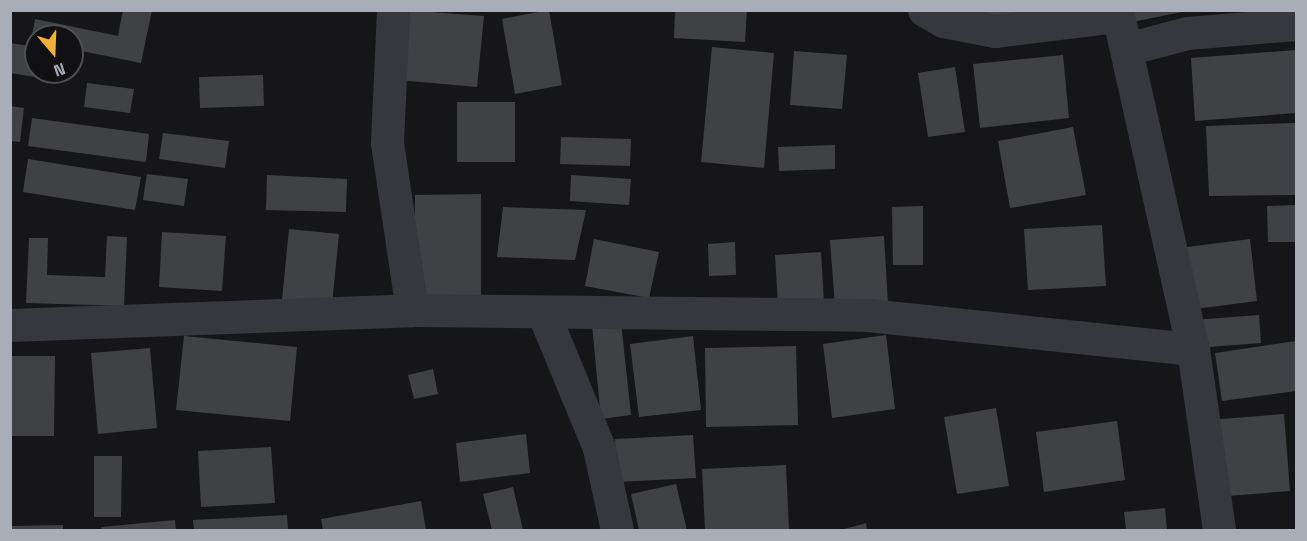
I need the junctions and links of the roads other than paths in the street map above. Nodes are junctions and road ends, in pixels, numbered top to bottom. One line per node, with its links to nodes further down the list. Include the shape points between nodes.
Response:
1 (393, 10): 6 (street, via 387,143)
2 (924, 10): 3 (street, via 943,21 995,31)
3 (1118, 13): 5 (street)
4 (1296, 24): 5 (street, via 1187,33)
5 (1127, 49): 9 (street)
6 (412, 310): 7 (street); 8 (street)
7 (544, 315): 9 (street, via 868,315); 10 (street, via 599,448)
8 (10, 325)
9 (1193, 349): 11 (street)
10 (617, 531)
11 (1219, 531)

